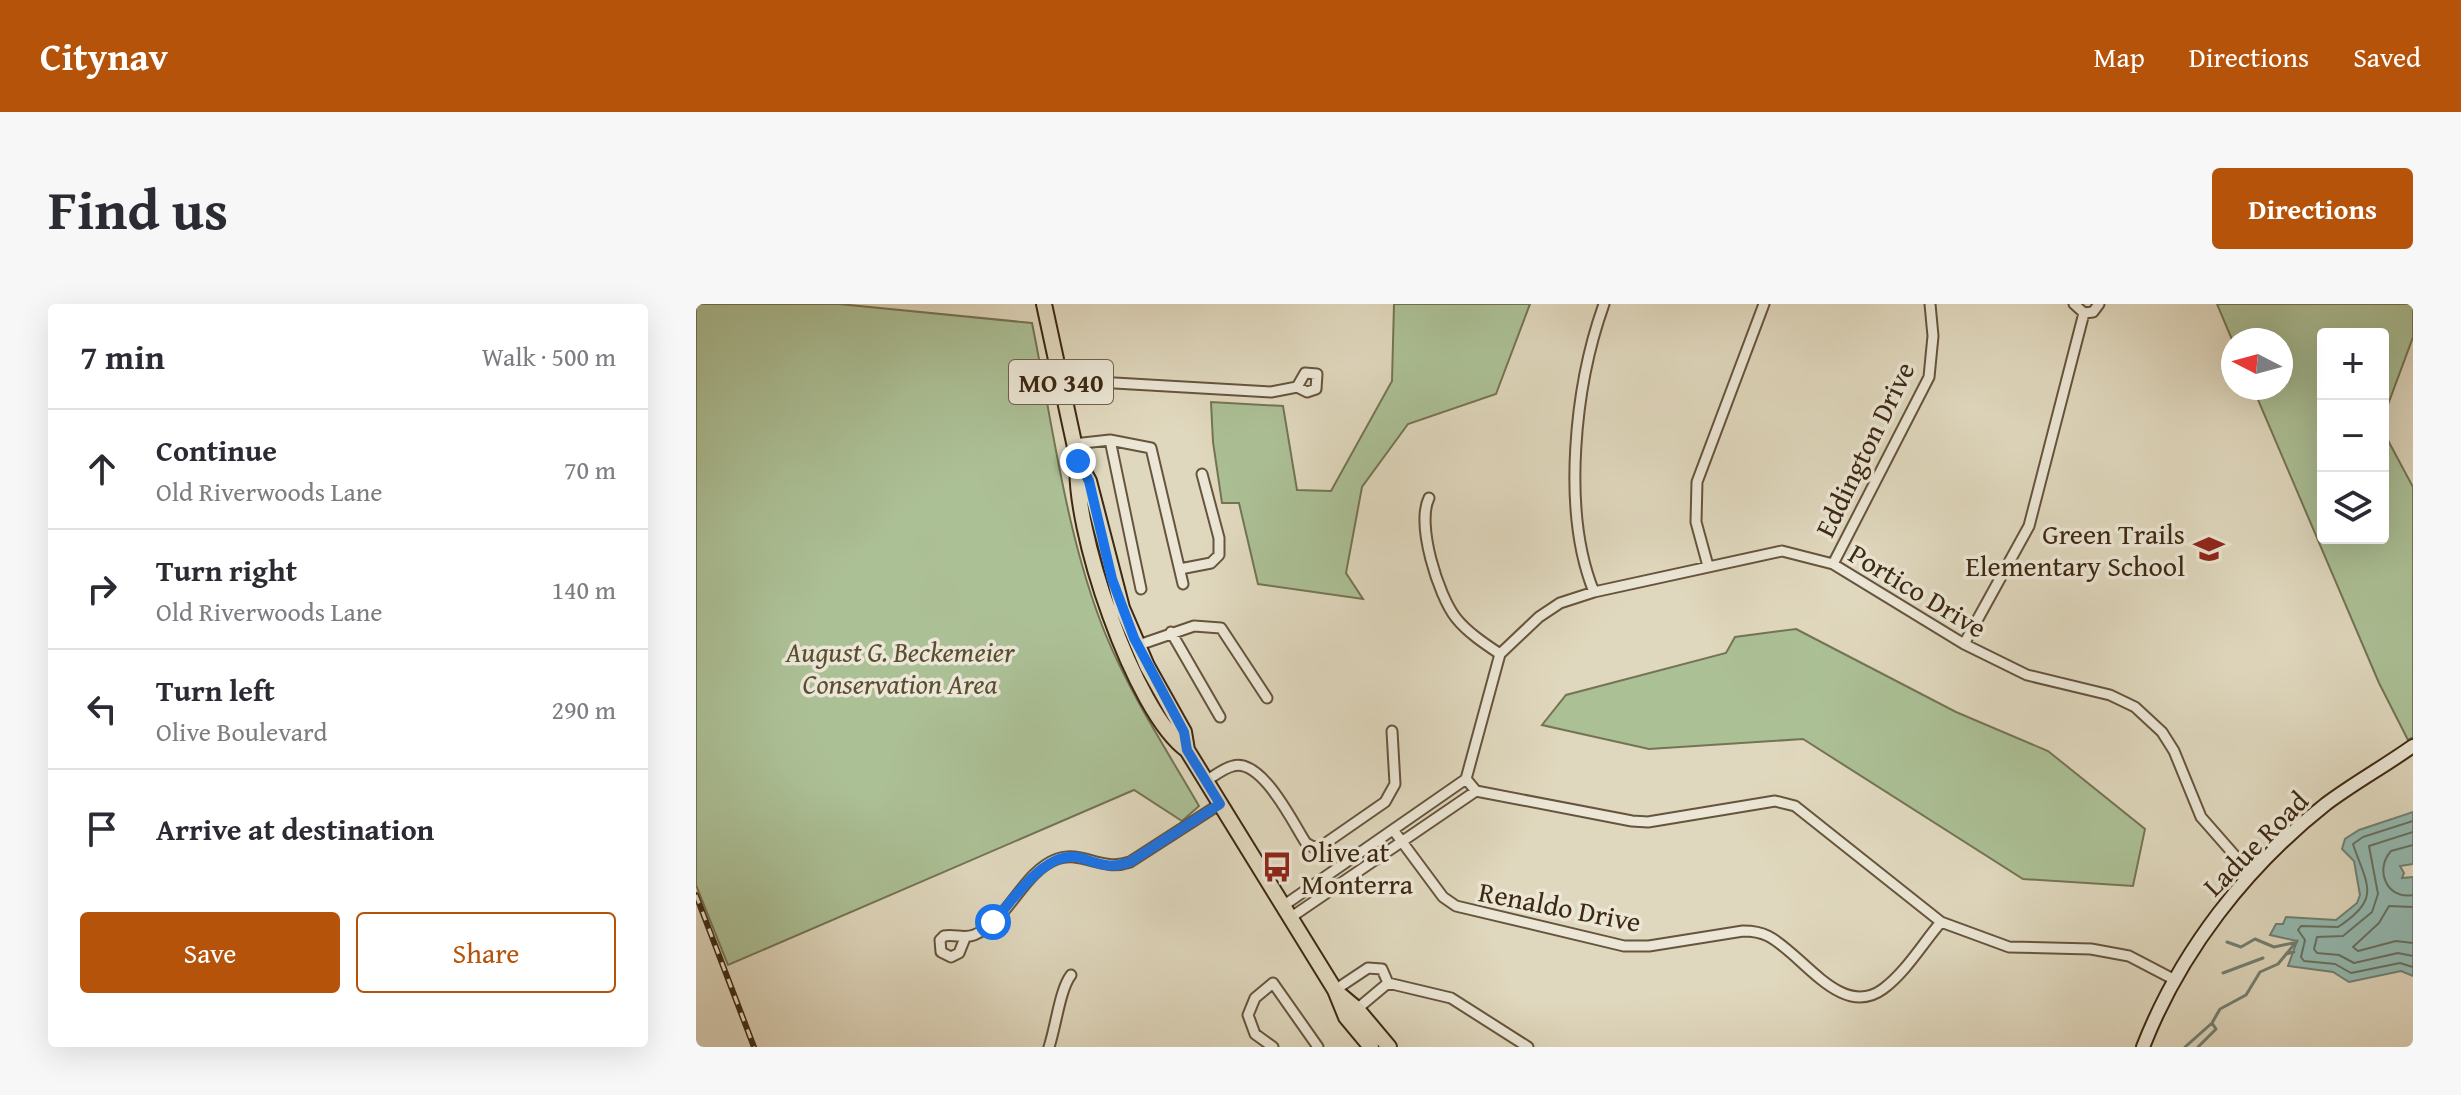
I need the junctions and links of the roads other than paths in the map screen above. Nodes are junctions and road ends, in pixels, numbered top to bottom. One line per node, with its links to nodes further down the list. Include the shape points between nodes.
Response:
1 (1044, 304): 8 (main road, MO 340)
2 (1604, 304): 19 (street, via 1587,358 1574,513)
3 (1764, 304): 15 (street, via 1697,482 1696,522)
4 (1930, 304): 14 (street, Eddington Drive, via 1929,377)
5 (2074, 304): 7 (street)
6 (2099, 304): 7 (street)
7 (2084, 313): 21 (street, via 2029,526)
8 (1062, 384): 9 (street, via 1260,392); 11 (main road, MO 340)
9 (1297, 387)
10 (1110, 440): 11 (street); 16 (street, via 1151,448); 18 (street)
11 (1074, 444): 22 (main road, MO 340, via 1089,481)
12 (1202, 474): 16 (street, via 1219,555 1211,563)
13 (1429, 498): 23 (street, via 1423,509 1425,529 1452,612)
14 (1833, 564): 15 (street, Portico Drive, via 1782,551); 21 (street, Portico Drive)
15 (1708, 566): 19 (street, Portico Drive)
16 (1180, 569): 17 (street)
17 (1183, 584)
18 (1141, 589)
19 (1594, 592): 23 (street, Portico Drive, via 1560,603)
20 (1171, 632): 22 (street); 24 (street, via 1194,626 1221,628); 25 (street)
21 (1964, 644): 34 (street, Portico Drive, via 2027,675 2110,695 2148,716 2174,751 2201,817)
22 (1131, 648): 29 (main road, MO 340, via 1184,732 1187,750)
23 (1500, 654): 28 (street)
24 (1267, 698)
25 (1220, 717)
26 (1392, 731): 29 (street, via 1395,784 1385,802 1323,845 1306,843 1264,778 1250,767 1232,766)
27 (2413, 746): 34 (main road, Ladue Road, via 2324,806)
28 (1466, 779): 30 (street); 32 (street)
29 (1206, 781): 31 (main road, MO 340)
30 (1476, 791): 33 (street); 36 (street, via 1640,822 1775,801 1795,806)
31 (1220, 804): 35 (main road, MO 340); 37 (street, via 1130,862 1114,867 1079,857 1056,860 1039,871 986,929)
32 (1394, 831): 33 (street, Renaldo Drive); 35 (street)
33 (1402, 841): 35 (street); 36 (street, Renaldo Drive, via 1443,897 1471,912 1624,946 1757,932 1838,991 1855,997 1884,988)
34 (2251, 874): 39 (main road, Ladue Road, via 2232,893)
35 (1286, 912): 41 (main road, MO 340)
36 (1941, 922): 39 (street, via 2009,947 2091,949 2129,956)
37 (965, 938)
38 (1071, 975): 43 (street, via 1062,986 1061,1010)
39 (2175, 980): 49 (main road, Ladue Road)
40 (1388, 983): 41 (street, via 1386,973 1374,967); 42 (street); 48 (street, via 1451,998)
41 (1335, 990): 42 (main road, MO 340); 46 (main road, MO 340, via 1346,1017)
42 (1357, 1009): 47 (main road, MO 340)
43 (1049, 1047)
44 (1273, 1047): 45 (street, via 1255,1034 1248,1015 1255,998 1273,983)
45 (1318, 1047)
46 (1371, 1047)
47 (1389, 1047)
48 (1528, 1047)
49 (2143, 1047)

